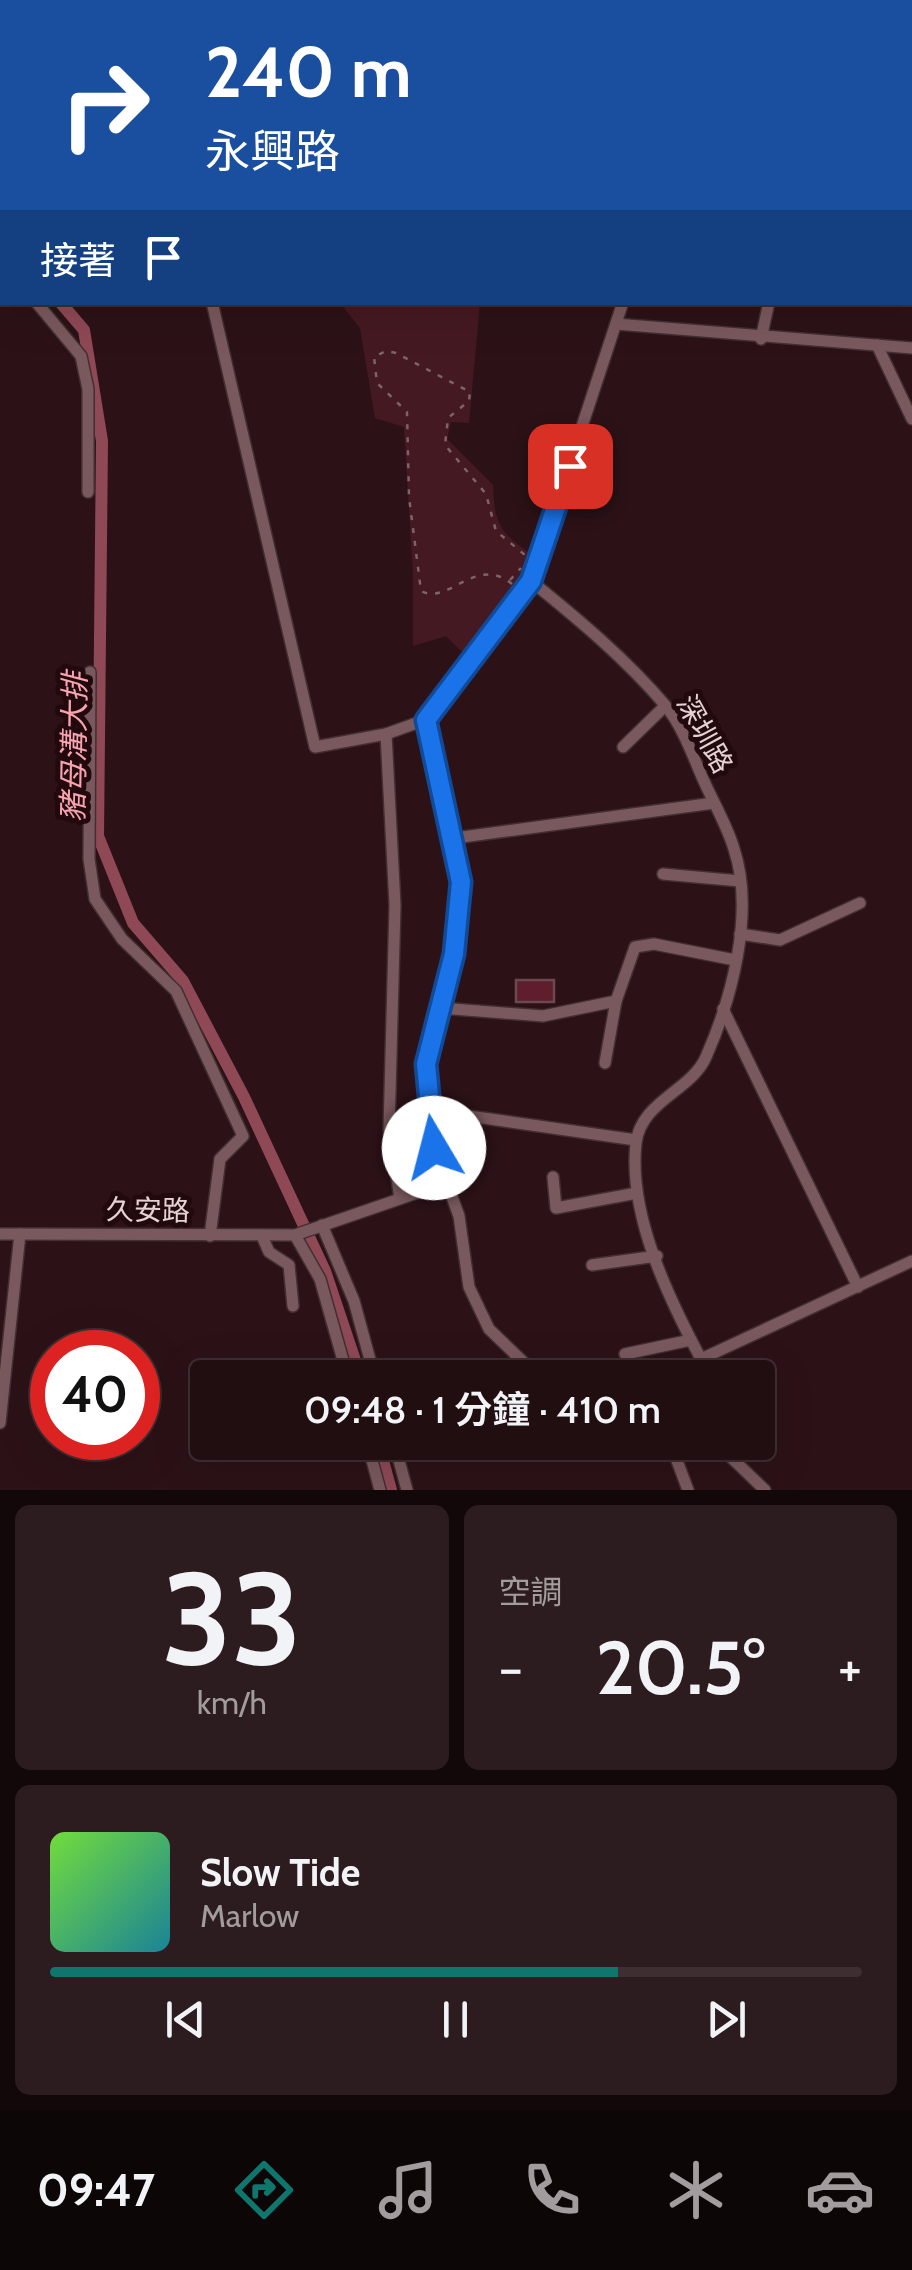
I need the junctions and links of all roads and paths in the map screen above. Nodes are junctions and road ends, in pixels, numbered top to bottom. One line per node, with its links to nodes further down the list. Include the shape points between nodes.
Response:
1 (38, 305): 10 (street, via 81,356 88,388)
2 (213, 305): 17 (street, via 315,747)
3 (622, 305): 5 (street)
4 (767, 305): 6 (street)
5 (616, 324): 6 (street); 12 (street)
6 (761, 338): 7 (street)
7 (876, 345): 8 (street); 9 (street)
8 (912, 348)
9 (912, 419)
10 (88, 492)
11 (510, 580): 11 (path, via 470,576 441,594 421,591 407,412 377,383 372,368 380,353 396,354 470,392 469,401 448,418 445,444 486,494 496,532 529,560); 13 (path)
12 (531, 581): 13 (street); 15 (street, 深圳路)
13 (519, 596): 16 (street)
14 (90, 672): 40 (street, via 94,899 122,938 176,991 242,1136 220,1159)
15 (665, 706): 18 (street); 19 (street, 深圳路)
16 (426, 720): 17 (street); 20 (street)
17 (386, 734): 35 (street, via 395,905 389,1130)
18 (624, 747)
19 (714, 802): 20 (street); 22 (street, 深圳路)
20 (455, 838): 27 (street, via 461,882)
21 (663, 874): 22 (street)
22 (740, 881): 24 (street, 深圳路)
23 (860, 903): 24 (street, via 780,940)
24 (740, 934): 25 (street, 深圳路)
25 (735, 960): 26 (street, via 654,944 635,947); 28 (street, 深圳路)
26 (616, 1001): 27 (street, via 542,1016); 29 (street)
27 (440, 1008): 30 (street, via 426,1064)
28 (722, 1009): 31 (street, 深圳路, via 698,1071 646,1118); 45 (street)
29 (605, 1062)
30 (427, 1110): 31 (street); 33 (street)
31 (636, 1140): 34 (street)
32 (552, 1177): 34 (street, via 556,1208)
33 (446, 1183): 35 (street, 久安路); 52 (street, via 460,1216 470,1286 489,1329)
34 (638, 1193): 42 (street)
35 (400, 1198): 36 (street, 久安路)
36 (322, 1226): 39 (street, 久安路); 51 (street)
37 (0, 1234): 38 (street, 久安路)
38 (20, 1234): 40 (street, 久安路); 53 (street)
39 (295, 1234): 41 (street, 久安路); 50 (street, via 320,1279)
40 (210, 1236): 41 (street, 久安路)
41 (262, 1236): 46 (street, via 269,1252 289,1265)
42 (656, 1256): 44 (street); 47 (street)
43 (912, 1261): 45 (street)
44 (592, 1264)
45 (858, 1287): 49 (street)
46 (293, 1306)
47 (692, 1340): 48 (street); 49 (street)
48 (625, 1354)
49 (701, 1358)
50 (343, 1360)
51 (370, 1360)
52 (521, 1360)
53 (0, 1423)
54 (372, 1460): 58 (street)
55 (399, 1460): 59 (street)
56 (677, 1460): 60 (street)
57 (734, 1460): 61 (street)
58 (380, 1490)
59 (407, 1490)
60 (688, 1490)
61 (765, 1490)

